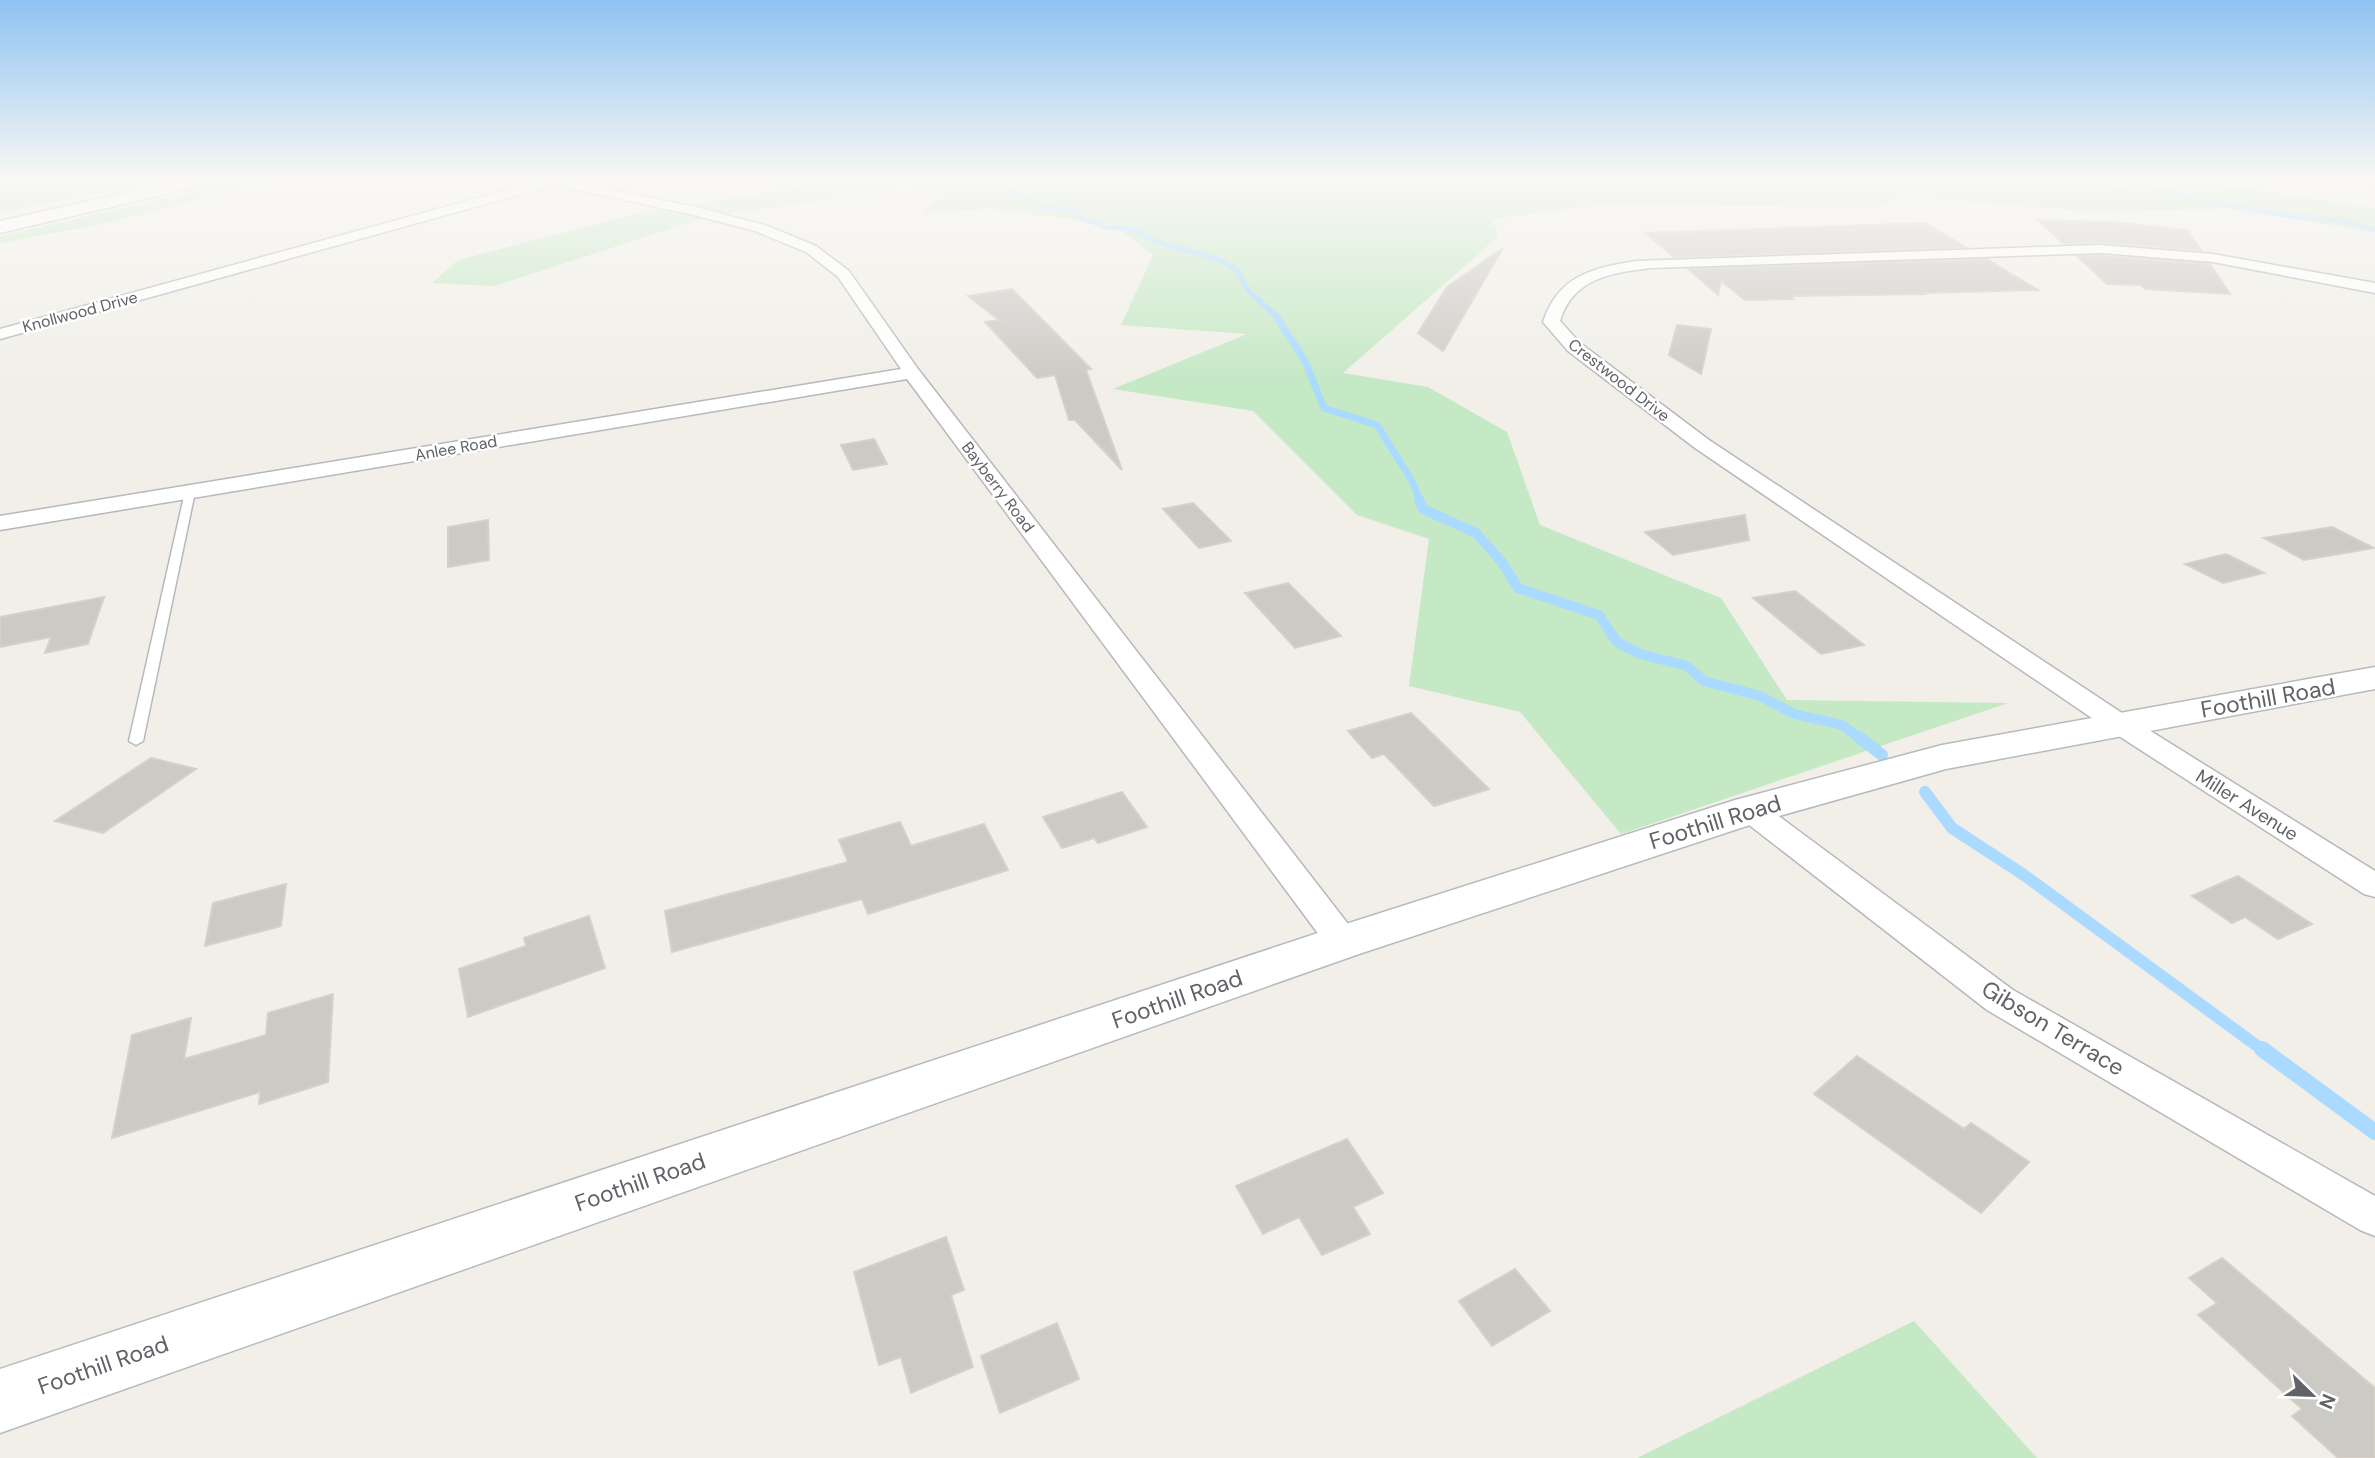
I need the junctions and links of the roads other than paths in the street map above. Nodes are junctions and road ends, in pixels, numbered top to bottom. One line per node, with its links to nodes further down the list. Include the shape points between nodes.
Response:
1 (317, 246): 4 (street, Knollwood Drive)
2 (803, 246): 5 (street, Bayberry Road, via 844,274)
3 (2375, 288): 9 (street, Crestwood Drive, via 2265,266 2141,250 1994,250 1651,263 1592,274 1553,313 1551,322 1574,347 1702,444)
4 (0, 334)
5 (912, 373): 6 (street, Anlee Road); 13 (street, Bayberry Road)
6 (190, 492): 7 (street, Anlee Road); 10 (lane)
7 (0, 523)
8 (2375, 678): 9 (street, Foothill Road)
9 (2118, 723): 11 (street, Foothill Road, via 1942,757); 12 (street, Miller Avenue)
10 (136, 740)
11 (1750, 810): 13 (street, Foothill Road); 14 (street, Gibson Terrace, via 2000,1000)
12 (2375, 886)
13 (1343, 942): 15 (street, Foothill Road)
14 (2375, 1217)
15 (0, 1401)

